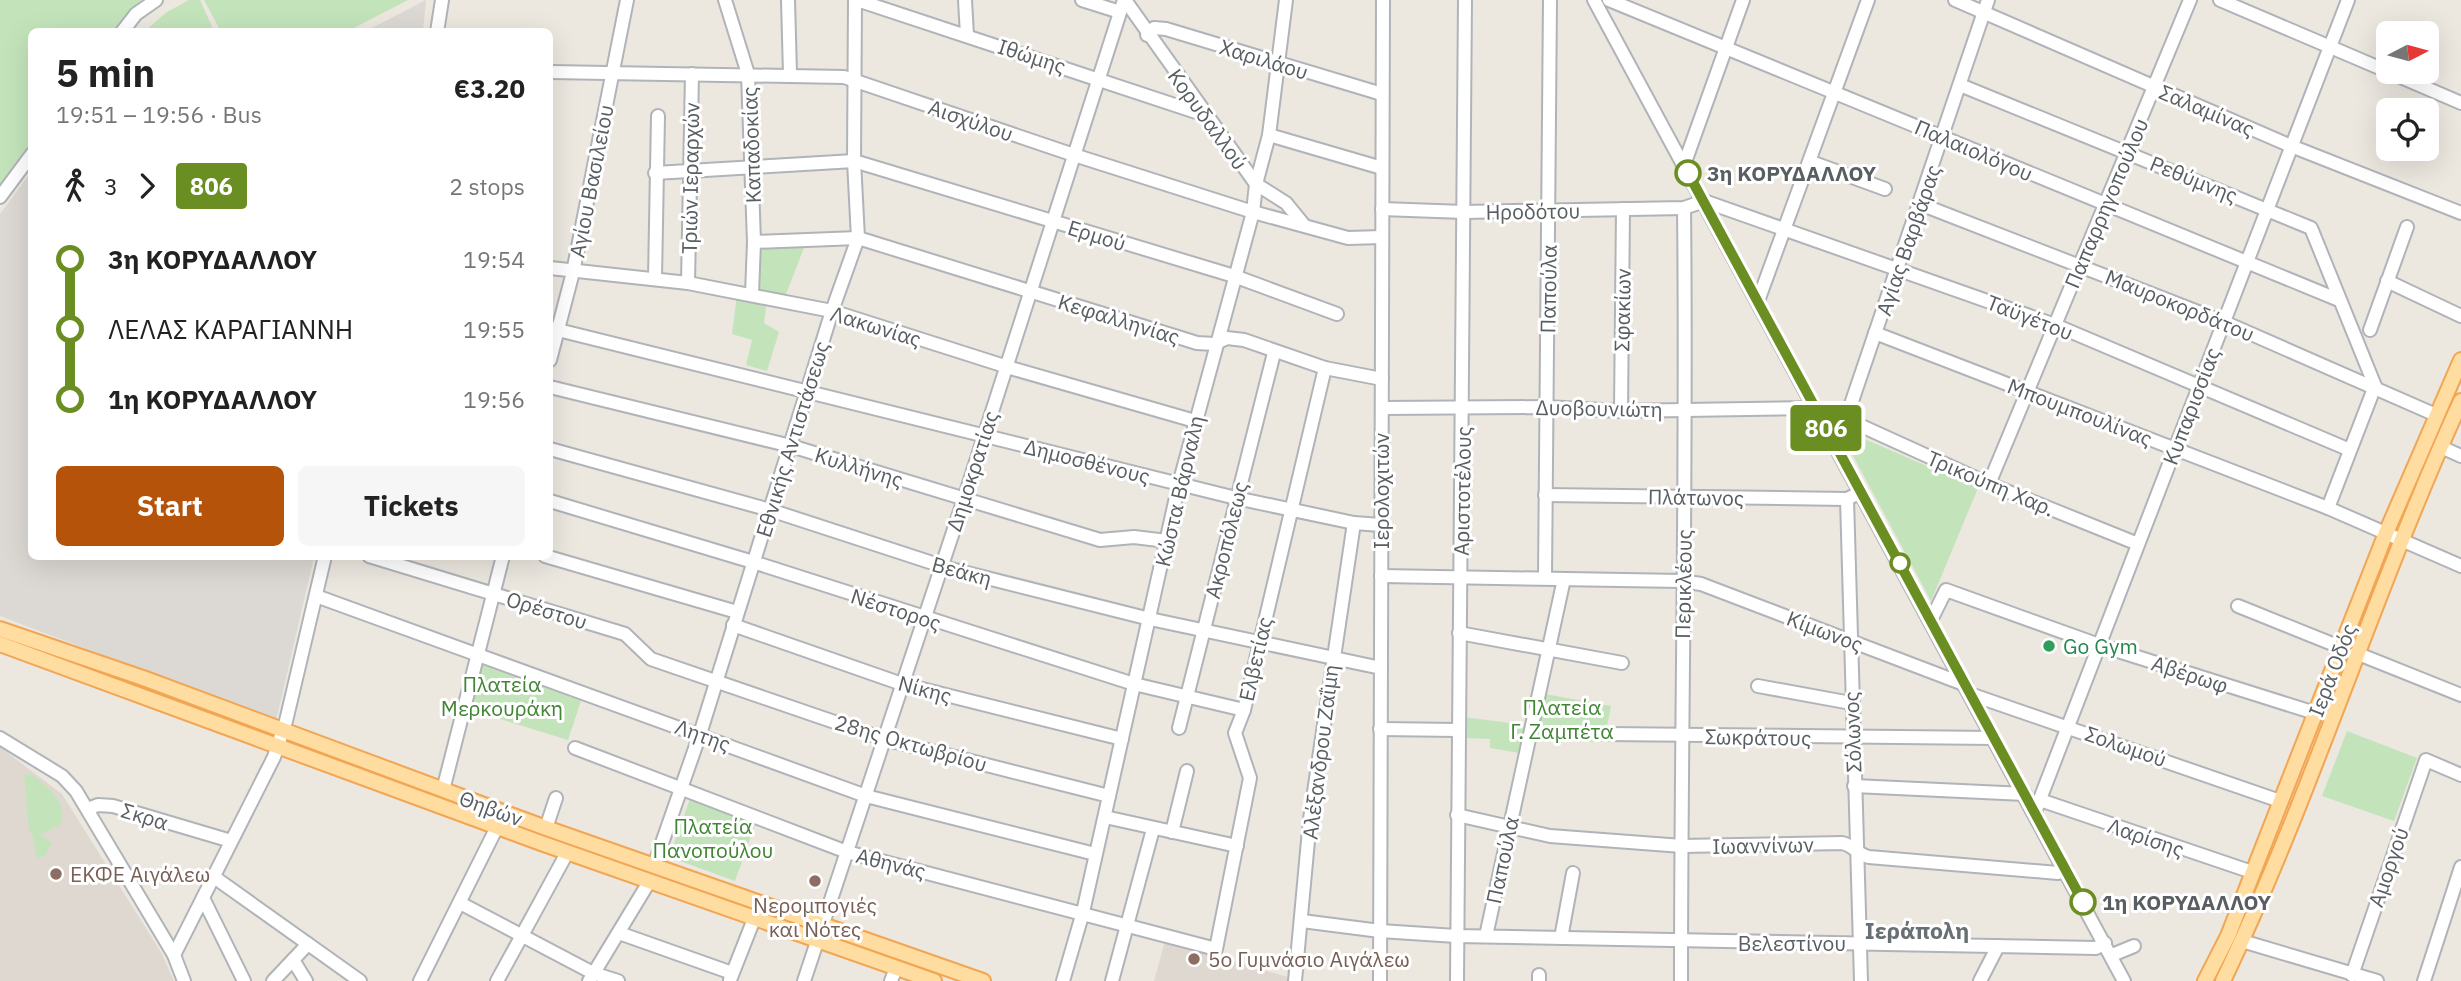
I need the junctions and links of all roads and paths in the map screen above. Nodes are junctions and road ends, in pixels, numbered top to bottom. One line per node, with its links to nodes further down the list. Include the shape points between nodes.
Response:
1 (156, 0): 24 (street)
2 (442, 0): 25 (street)
3 (627, 0): 33 (street, Αγίου Βασιλείου)
4 (725, 0): 35 (street, Καπαδοκίας)
5 (788, 0): 36 (street)
6 (856, 0): 26 (street, Ιθώμης); 37 (street, Εθνικής Αντιστάσεως)
7 (965, 0): 26 (street)
8 (1083, 0): 21 (street)
9 (1286, 0): 30 (street, Κώστα Βάρναλη)
10 (1383, 0): 43 (street, Ιερολοχιτών)
11 (1465, 0): 72 (street, Αριστοτέλους)
12 (1549, 0): 70 (street, Παπούλα)
13 (1594, 0): 55 (street)
14 (1609, 0): 22 (street, Παλαιολόγου)
15 (1743, 0): 28 (street)
16 (1868, 0): 42 (street)
17 (1955, 0): 23 (street, Σαλαμίνας)
18 (2190, 0): 41 (street, Παπαρρηγοπούλου)
19 (2220, 0): 29 (street)
20 (2348, 0): 29 (street, Κυπαρισσίας)
21 (1123, 4): 27 (street, Κορυδαλλού); 38 (street, Δημοκρατίας)
22 (1639, 6): 28 (street, Παλαιολόγου)
23 (1986, 6): 40 (street, Αγίας Βαρβάρας); 41 (street, Σαλαμίνας)
24 (125, 28)
25 (438, 28)
26 (967, 35): 38 (street, Ιθώμης)
27 (1147, 35): 30 (street, Χαριλάου, via 1160,28); 45 (street, Κορυδαλλού)
28 (1726, 46): 42 (street, Παλαιολόγου); 55 (street)
29 (2330, 46): 31 (street); 49 (street, Κυπαρισσίας)
30 (1280, 64): 43 (street, Χαριλάου); 47 (street, Κώστα Βάρναλη)
31 (2376, 66)
32 (553, 72): 33 (street, Αισχύλου)
33 (612, 74): 34 (street, Αισχύλου); 85 (street, Αγίου Βασιλείου)
34 (692, 74): 35 (street, Αισχύλου); 58 (street, Τριών Ιεραρχών)
35 (748, 74): 36 (street, Αισχύλου); 56 (street, Καπαδοκίας)
36 (790, 74): 37 (street, Αισχύλου)
37 (854, 79): 51 (street, Αισχύλου); 53 (street, Εθνικής Αντιστάσεως)
38 (1099, 79): 45 (street, Ιθώμης); 51 (street, Δημοκρατίας)
39 (2417, 84): 44 (street)
40 (1961, 85): 48 (street, Αγίας Βαρβάρας); 50 (street, Ρεθύμνης)
41 (2154, 88): 49 (street, Σαλαμίνας); 50 (street, Παπαρρηγοπούλου)
42 (1833, 91): 48 (street, Παλαιολόγου); 54 (street)
43 (1382, 94): 57 (street, Ιερολοχιτών)
44 (2461, 103)
45 (1205, 115): 60 (street, Κορυδαλλού)
46 (658, 116): 59 (street)
47 (1269, 135): 57 (street); 60 (street, Κώστα Βάρναλη)
48 (1943, 137): 64 (street, Αγίας Βαρβάρας); 65 (street, Παλαιολόγου)
49 (2291, 146): 69 (street, Κυπαρισσίας); 73 (street, Σαλαμίνας)
50 (2127, 152): 65 (street, Παπαρρηγοπούλου); 69 (street, Ρεθύμνης)
51 (1074, 155): 71 (street, Αισχύλου); 74 (street, Δημοκρατίας)
52 (28, 158): 62 (street)
53 (854, 161): 56 (street); 74 (street, Ερμού); 79 (street, Εθνικής Αντιστάσεως)
54 (1811, 162): 61 (street); 77 (street)
55 (1684, 165): 63 (street)
56 (752, 167): 58 (street); 80 (street, Καπαδοκίας)
57 (1382, 168): 67 (street, Ιερολοχιτών)
58 (691, 170): 59 (street); 89 (street, Τριών Ιεραρχών)
59 (655, 173): 87 (street)
60 (1256, 184): 71 (street, Κώστα Βάρναλη); 75 (street, Κορυδαλλού, via 1286,203)
61 (1885, 189)
62 (0, 197)
63 (1703, 201): 66 (street); 77 (street, Ταϋγέτου); 93 (street)
64 (1920, 204): 82 (street, Μαυροκορδάτου); 84 (street, Αγίας Βαρβάρας)
65 (2105, 204): 81 (street, Παλαιολόγου); 82 (street, Παπαρρηγοπούλου)
66 (1684, 208): 68 (street, Ηροδότου); 119 (street, Περικλέους)
67 (1382, 209): 72 (street, Ηροδότου); 78 (street, Ιερολοχιτών)
68 (1623, 209): 70 (street, Ηροδότου); 120 (street, Σφακίων)
69 (2267, 209): 81 (street, Κυπαρισσίας); 92 (street, Ρεθύμνης, via 2311,228)
70 (1549, 211): 72 (street, Ηροδότου); 116 (street, Παπούλα)
71 (1253, 212): 75 (street, Αισχύλου); 86 (street, Κώστα Βάρναλη)
72 (1464, 212): 115 (street, Αριστοτέλους)
73 (2461, 213)
74 (1054, 222): 86 (street, Ερμού); 90 (street, Δημοκρατίας)
75 (1305, 225): 78 (street, Αισχύλου, via 1348,238)
76 (2407, 227): 88 (street)
77 (1786, 229): 84 (street, Ταϋγέτου); 93 (street)
78 (1382, 237): 107 (street, Ιερολοχιτών)
79 (858, 238): 80 (street, Κεφαλληνίας); 90 (street, Κεφαλληνίας); 94 (street, Εθνικής Αντιστάσεως)
80 (754, 242): 91 (street, Καπαδοκίας)
81 (2247, 262): 92 (street, Παλαιολόγου); 97 (street, Κυπαρισσίας)
82 (2080, 266): 97 (street, Μαυροκορδάτου); 98 (street, Παπαρρηγοπούλου)
83 (553, 269): 85 (street, Λακωνίας)
84 (1898, 269): 98 (street, Ταϋγέτου); 101 (street, Αγίας Βαρβάρας)
85 (573, 272): 87 (street, Λακωνίας); 99 (street, Αγίου Βασιλείου)
86 (1234, 276): 95 (street, Ερμού); 102 (street, Κώστα Βάρναλη)
87 (655, 278): 89 (street, Λακωνίας)
88 (2387, 281): 96 (street); 100 (street)
89 (688, 283): 91 (street, Λακωνίας)
90 (1030, 291): 102 (street, Κεφαλληνίας, via 1197,343); 105 (street, Δημοκρατίας)
91 (752, 294): 94 (street, Λακωνίας)
92 (2339, 300): 108 (street)
93 (1758, 302): 118 (street)
94 (832, 311): 105 (street, Λακωνίας); 112 (street, Εθνικής Αντιστάσεως)
95 (1337, 314)
96 (2461, 316)
97 (2224, 322): 108 (street, Μαυροκορδάτου); 111 (street, Κυπαρισσίας)
98 (2055, 325): 111 (street, Ταϋγέτου); 113 (street, Παπαρρηγοπούλου)
99 (553, 329): 112 (street, Δημοσθένους)
100 (2370, 330)
101 (1875, 333): 113 (street, Μπουμπουλίνας); 122 (street, Αγίας Βαρβάρας)
102 (1214, 344): 103 (street, Κεφαλληνίας, via 1227,338 1244,340); 123 (street, Κώστα Βάρναλη)
103 (1274, 353): 106 (street, Κεφαλληνίας); 137 (street, Ακροπόλεως)
104 (2461, 360): 109 (main road, Ιερά Οδός)
105 (1006, 366): 123 (street, Λακωνίας); 125 (street, Δημοκρατίας)
106 (1325, 368): 107 (street, Κεφαλληνίας); 143 (street, Ελβετίας)
107 (1382, 379): 117 (street, Ιερολοχιτών)
108 (2375, 386): 121 (street, Μαυροκορδάτου); 130 (street)
109 (2456, 386): 121 (main road, Ιερά Οδός)
110 (553, 388): 126 (street, Κυλλήνης)
111 (2198, 388): 128 (street, Κυπαρισσίας); 130 (street, Ταϋγέτου)
112 (807, 390): 125 (street, Δημοσθένους); 126 (street, Εθνικής Αντιστάσεως)
113 (2027, 392): 128 (street, Μπουμπουλίνας); 133 (street, Παπαρρηγοπούλου)
114 (2461, 401): 127 (main road, Ιερά Οδός)
115 (1464, 407): 116 (street, Δυοβουνιώτη); 117 (street, Δυοβουνιώτη); 158 (street, Αριστοτέλους)
116 (1545, 407): 120 (street, Δυοβουνιώτη); 135 (street, Παπούλα)
117 (1381, 408): 145 (street, Ιερολοχιτών)
118 (1815, 408): 119 (street, Δυοβουνιώτη); 124 (street)
119 (1686, 410): 120 (street, Δυοβουνιώτη); 136 (street, Περικλέους)
120 (1621, 411)
121 (2436, 415): 146 (main road, Ιερά Οδός)
122 (1846, 419): 124 (street); 133 (street, Τρικούπη Χαρ.)
123 (1195, 421): 132 (street, Κώστα Βάρναλη)
124 (1827, 430): 134 (street)
125 (984, 435): 132 (street, Δημοσθένους); 138 (street, Δημοκρατίας)
126 (791, 446): 138 (street, Κυλλήνης); 142 (street, Εθνικής Αντιστάσεως)
127 (2441, 447): 131 (street); 147 (main road, Ιερά Οδός)
128 (2175, 449): 141 (street, Μπουμπουλίνας); 149 (street, Κυπαρισσίας)
129 (553, 450): 142 (street, Βεάκη)
130 (2350, 450): 141 (street)
131 (2461, 456)
132 (1179, 484): 137 (street, Δημοσθένους); 148 (street, Κώστα Βάρναλη)
133 (1989, 484): 149 (street, Τρικούπη Χαρ.)
134 (1861, 492): 139 (street); 168 (street)
135 (1545, 495): 136 (street, Πλάτωνος); 159 (street, Παπούλα)
136 (1686, 496): 139 (street, Πλάτωνος); 161 (street, Περικλέους)
137 (1236, 498): 143 (street, Δημοσθένους); 170 (street, Ακροπόλεως)
138 (964, 499): 148 (street, Κυλλήνης, via 1100,540 1134,537); 156 (street, Δημοκρατίας)
139 (1847, 499): 172 (street, Σόλωνος)
140 (553, 501): 154 (street, Νέστορος)
141 (2328, 508): 146 (street, Μπουμπουλίνας)
142 (770, 510): 154 (street, Εθνικής Αντιστάσεως); 156 (street, Βεάκη)
143 (1292, 511): 144 (street, Δημοσθένους); 173 (street, Ελβετίας)
144 (1354, 523): 145 (street, Δημοσθένους); 180 (street, Αλέξανδρου Ζαΐμη)
145 (1381, 525): 157 (street, Ιερολοχιτών)
146 (2385, 533): 147 (street, Μπουμπουλίνας); 176 (main road, Ιερά Οδός)
147 (2400, 539): 155 (street, Μπουμπουλίνας); 178 (main road, Ιερά Οδός)
148 (1167, 541): 167 (street, Κώστα Βάρναλη)
149 (2138, 544): 175 (street, Κυπαρισσίας)
150 (553, 559): 165 (street, Νίκης)
151 (325, 560): 163 (street)
152 (383, 560): 162 (street, Ορέστου)
153 (502, 560): 162 (street)
154 (753, 562): 165 (street, Εθνικής Αντιστάσεως); 166 (street, Νέστορος)
155 (2461, 566)
156 (942, 567): 166 (street, Δημοκρατίας); 167 (street, Βεάκη)
157 (1381, 576): 158 (street); 182 (street, Ιερολοχιτών)
158 (1460, 576): 159 (street); 171 (street, Αριστοτέλους)
159 (1545, 578): 160 (street)
160 (1564, 579): 161 (street); 177 (street, Παπούλα)
161 (1682, 581): 172 (street, Κίμωνος, via 1701,584); 200 (street, Περικλέους)
162 (494, 593): 179 (street); 183 (street, Ορέστου, via 625,634 652,659)
163 (316, 596): 179 (street, Λητης); 197 (street)
164 (2238, 606): 176 (street)
165 (735, 618): 183 (street, Εθνικής Αντιστάσεως); 184 (street, Νίκης)
166 (924, 618): 184 (street, Δημοκρατίας); 185 (street, Νέστορος)
167 (1150, 619): 170 (street, Βεάκη); 185 (street, Κώστα Βάρναλη)
168 (1931, 620): 175 (street, Αβέρωφ, via 1946,590); 187 (street)
169 (0, 629): 197 (main road, Θηβών)
170 (1204, 631): 173 (street, Βεάκη); 189 (street, Ακροπόλεως)
171 (1459, 633): 177 (street); 196 (street, Αριστοτέλους)
172 (1849, 640): 187 (street, Κίμωνος); 190 (street, Σόλωνος)
173 (1258, 644): 180 (street, Βεάκη); 191 (street, Ελβετίας)
174 (0, 645): 206 (main road, Θηβών)
175 (2099, 645): 192 (street, Αβέρωφ); 193 (street, Κυπαρισσίας)
176 (2340, 647): 192 (main road, Ιερά Οδός)
177 (1549, 649): 181 (street); 222 (street, Παπούλα)
178 (2356, 653): 188 (street); 255 (main road, Ιερά Οδός)
179 (477, 654): 198 (street, Λητης); 212 (street)
180 (1331, 659): 182 (street, Βεάκη); 245 (street, Αλέξανδρου Ζαΐμη)
181 (1622, 663)
182 (1381, 668): 195 (street, Ιερολοχιτών)
183 (716, 682): 198 (street, Εθνικής Αντιστάσεως); 204 (street, 28ης Οκτωβρίου)
184 (902, 684): 204 (street, Δημοκρατίας); 205 (street, Νίκης)
185 (1134, 684): 189 (street, Νέστορος); 205 (street, Κώστα Βάρναλη)
186 (1758, 686): 190 (street)
187 (1968, 689): 193 (street, Σολωμού); 203 (street)
188 (2461, 695)
189 (1186, 697): 191 (street, Νέστορος); 194 (street, Ακροπόλεως)
190 (1851, 702): 201 (street, Σόλωνος)
191 (1244, 710): 228 (street, Ελβετίας, via 1234,733 1250,778)
192 (2315, 713): 217 (main road, Ιερά Οδός)
193 (2068, 726): 217 (street, Σολωμού); 218 (street, Κυπαρισσίας)
194 (1179, 728)
195 (1380, 729): 196 (street); 248 (street, Ιερολοχιτών)
196 (1458, 730): 220 (street, Αριστοτέλους)
197 (283, 732): 206 (street); 212 (main road, Θηβών)
198 (700, 734): 211 (street, Εθνικής Αντιστάσεως); 214 (street, Λητης)
199 (1606, 734): 200 (street, Σωκράτους)
200 (1682, 736): 201 (street, Σωκράτους); 229 (street, Περικλέους)
201 (1853, 737): 203 (street, Σωκράτους); 210 (street, Σόλωνος)
202 (0, 738): 219 (street, via 62,776)
203 (1994, 738): 213 (street)
204 (884, 739): 214 (street, Δημοκρατίας); 215 (street, 28ης Οκτωβρίου)
205 (1122, 739): 215 (street, Κώστα Βάρναλη)
206 (277, 747): 223 (main road, Θηβών); 227 (street)
207 (575, 748): 211 (street, Αθηνάς)
208 (1187, 771): 226 (street)
209 (2461, 775): 267 (street, Αμοργού, via 2426,760)
210 (1854, 786): 213 (street); 230 (street, Σόλωνος)
211 (682, 788): 231 (street, Αθηνάς); 234 (street, Εθνικής Αντιστάσεως)
212 (443, 790): 224 (main road, Θηβών)
213 (2025, 794): 218 (street)
214 (866, 796): 231 (street, Δημοκρατίας); 233 (street, Λητης)
215 (1109, 796): 221 (street, Κώστα Βάρναλη)
216 (556, 798): 224 (street)
217 (2280, 800): 237 (main road, Ιερά Οδός)
218 (2037, 806): 236 (street); 237 (street, Λαρίσης)
219 (88, 809): 227 (street, Σκρα, via 113,806); 263 (street)
220 (1457, 815): 222 (street, Ιωαννίνων); 251 (street, Αριστοτέλους)
221 (1105, 817): 225 (street); 233 (street, Κώστα Βάρναλη)
222 (1510, 826): 229 (street, Ιωαννίνων, via 1550,836); 252 (street, Παπούλα)
223 (497, 827): 232 (main road, Θηβών); 242 (street)
224 (546, 828): 234 (main road, Θηβών)
225 (1153, 829): 226 (street); 246 (street)
226 (1172, 832): 228 (street)
227 (231, 841): 239 (street)
228 (1237, 846): 262 (street, Ελβετίας)
229 (1682, 846): 230 (street, Ιωαννίνων, via 1842,843); 254 (street, Περικλέους)
230 (1856, 851): 236 (street, Ιωαννίνων, via 1869,857 2058,873); 257 (street, Σόλωνος)
231 (847, 852): 243 (street, Αθηνάς); 247 (street, Δημοκρατίας)
232 (567, 853): 240 (main road, Θηβών); 250 (street)
233 (1095, 854): 243 (street, Κώστα Βάρναλη)
234 (654, 866): 247 (main road, Θηβών)
235 (2461, 867): 293 (street)
236 (2066, 870): 258 (street)
237 (2252, 872): 290 (main road, Ιερά Οδός)
238 (1573, 873): 253 (street)
239 (214, 877): 241 (street); 259 (street)
240 (649, 881): 244 (main road, Θηβών); 249 (street)
241 (203, 898): 263 (street); 272 (street)
242 (460, 903): 250 (street); 276 (street)
243 (1083, 912): 246 (street, Αθηνάς); 282 (street, Κώστα Βάρναλη)
244 (754, 919): 256 (main road, Θηβών); 269 (street)
245 (1302, 921): 248 (street, Βελεστίνου); 284 (street, Αλέξανδρου Ζαΐμη)
246 (1129, 923): 262 (street, Αθηνάς); 283 (street)
247 (823, 927): 256 (street, Δημοκρατίας); 281 (main road, Θηβών)
248 (1380, 931): 251 (street, Βελεστίνου); 285 (street, Ιερολοχιτών)
249 (619, 933): 268 (street); 269 (street)
250 (523, 934): 268 (street); 277 (street)
251 (1455, 936): 252 (street, Βελεστίνου); 286 (street, Αριστοτέλους)
252 (1486, 936): 253 (street, Βελεστίνου)
253 (1561, 938): 254 (street, Βελεστίνου)
254 (1681, 941): 257 (street, Βελεστίνου); 287 (street, Περικλέους)
255 (2242, 941): 267 (street); 291 (main road, Ιερά Οδός)
256 (819, 942): 266 (main road, Θηβών); 279 (street, Δημοκρατίας)
257 (1860, 943): 260 (street, Βελεστίνου); 288 (street, Σόλωνος)
258 (2105, 943): 260 (street, Βελεστίνου, via 2096,948); 264 (street)
259 (308, 944): 265 (street); 275 (street)
260 (1998, 946): 289 (street)
261 (2134, 946): 264 (street)
262 (1216, 949)
263 (174, 954): 271 (street)
264 (2112, 956): 270 (street)
265 (293, 960): 273 (street); 274 (street)
266 (893, 975): 280 (main road, Θηβών)
267 (2352, 975): 292 (street)
268 (591, 977): 278 (street)
269 (731, 977)
270 (2125, 980)
271 (184, 981)
272 (244, 981)
273 (272, 981)
274 (306, 981)
275 (360, 981)
276 (420, 981)
277 (497, 981)
278 (618, 981)
279 (804, 981)
280 (934, 981)
281 (983, 981)
282 (1063, 981)
283 (1112, 981)
284 (1295, 981)
285 (1380, 981)
286 (1457, 981)
287 (1681, 981)
288 (1861, 981)
289 (1979, 981)
290 (2205, 981)
291 (2223, 981)
292 (2376, 981)
293 (2424, 981)

